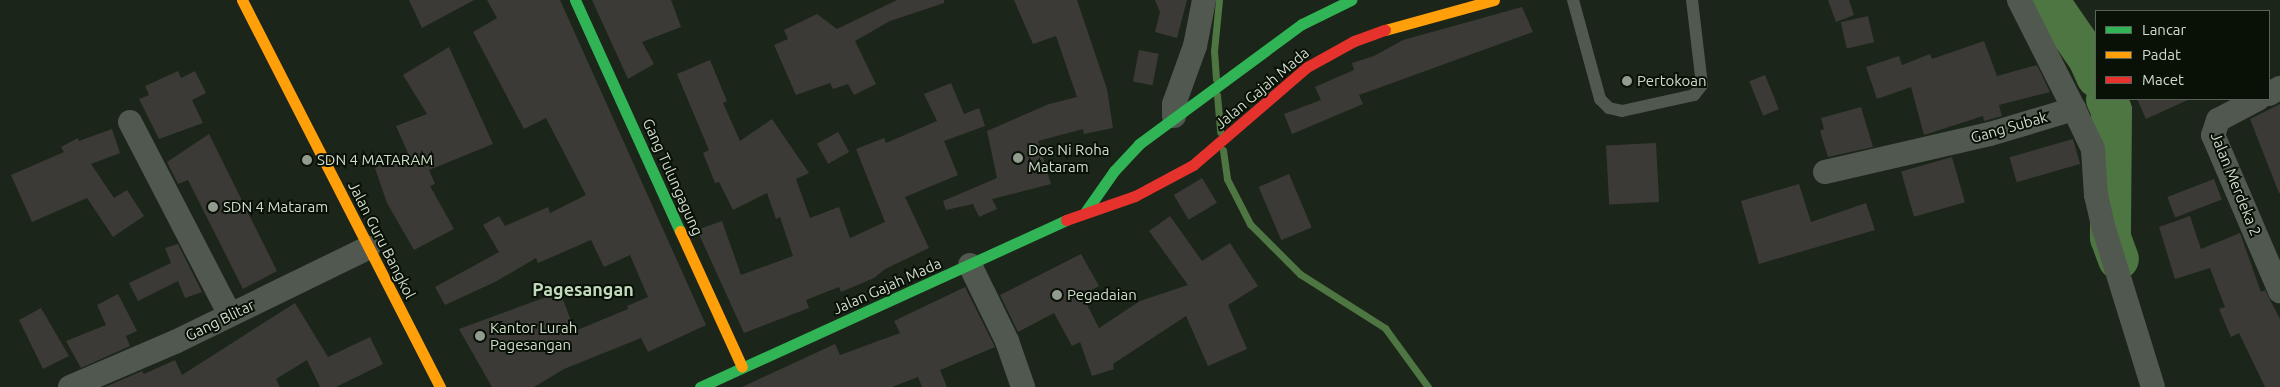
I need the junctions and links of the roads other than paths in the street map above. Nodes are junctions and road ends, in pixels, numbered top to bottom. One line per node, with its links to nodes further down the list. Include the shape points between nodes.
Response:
1 (242, 0): 15 (main road, Jalan Guru Bangkol)
2 (575, 0): 19 (main road, Gang Tulungagung)
3 (1204, 0): 11 (street, via 1195,46 1174,104)
4 (1351, 0): 11 (main road, Jalan Gajah Mada, via 1302,24)
5 (1494, 0): 14 (main road, Jalan Gajah Mada, via 1398,25 1331,52 1307,68 1193,165 1136,196)
6 (1573, 0): 7 (lane, via 1600,99 1609,108 1622,111 1694,95 1702,86)
7 (1692, 0)
8 (2019, 0): 10 (street)
9 (2256, 100): 17 (street, Jalan Merdeka 2, via 2218,120 2213,134)
10 (2074, 109): 13 (street, Gang Subak, via 1990,134); 24 (street, via 2093,149 2096,195 2104,229)
11 (1174, 116): 14 (main road, Jalan Gajah Mada, via 1139,144 1114,170)
12 (130, 122): 18 (street)
13 (1825, 172)
14 (1086, 211): 16 (main road, Jalan Gajah Mada)
15 (368, 248): 18 (street, Gang Blitar); 21 (main road, Jalan Guru Bangkol)
16 (970, 265): 19 (main road, Jalan Gajah Mada); 23 (street, via 1007,341)
17 (2280, 291)
18 (230, 316): 20 (street, Gang Blitar)
19 (742, 367): 22 (main road, Jalan Gajah Mada)
20 (70, 387)
21 (440, 387)
22 (700, 387)
23 (1023, 387)
24 (2153, 387)

